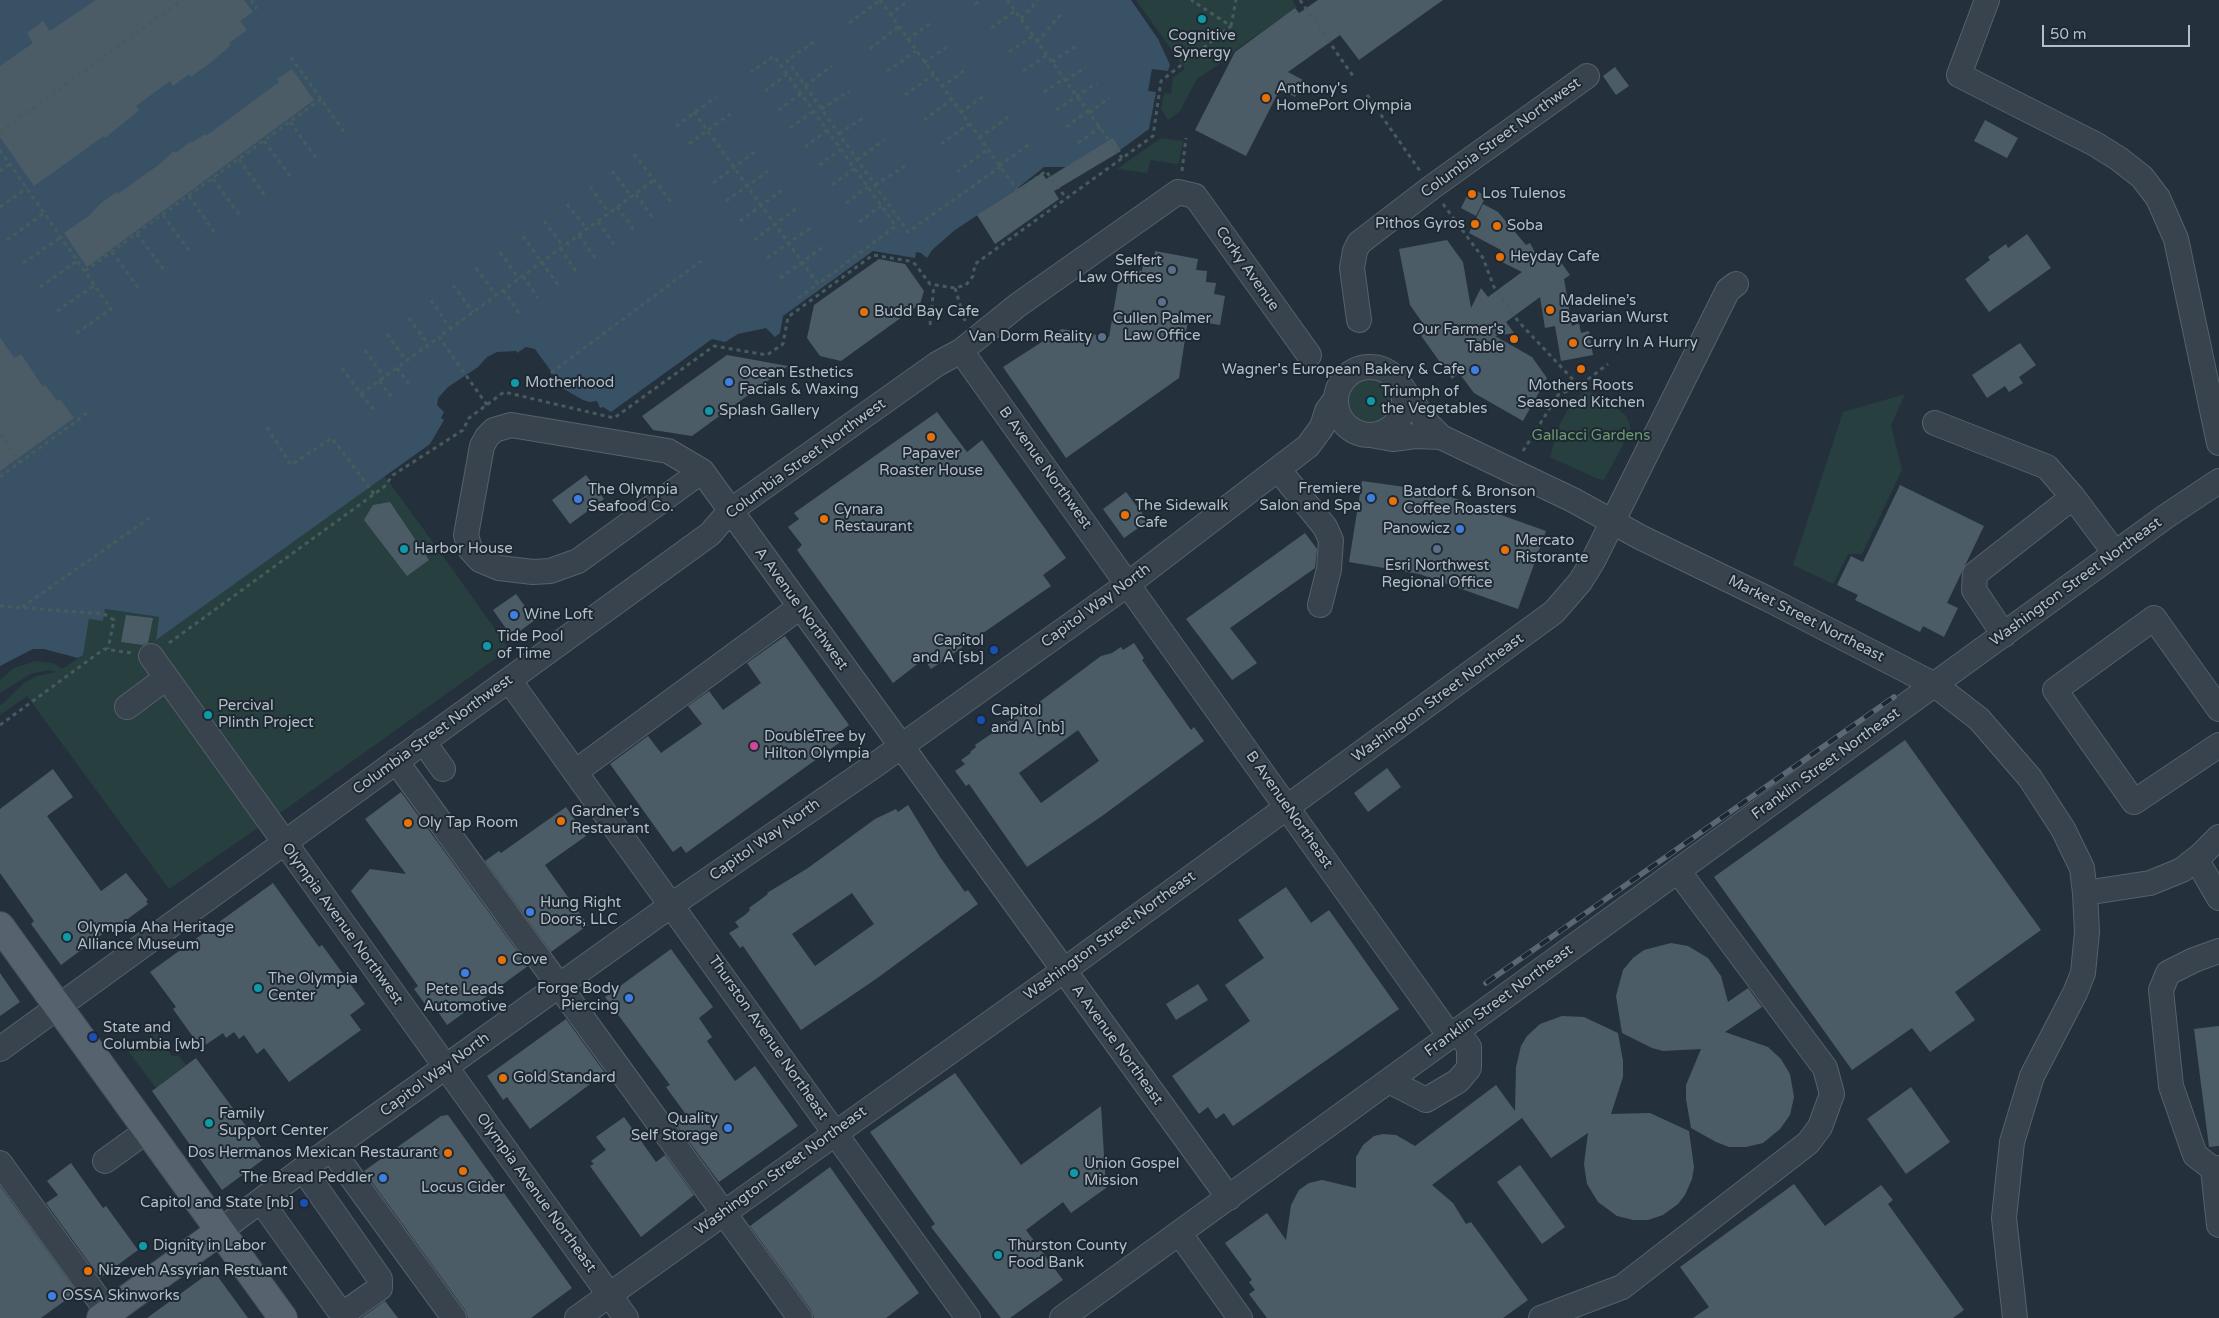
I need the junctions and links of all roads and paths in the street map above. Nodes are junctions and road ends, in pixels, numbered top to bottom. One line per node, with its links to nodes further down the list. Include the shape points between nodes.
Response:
1 (182, 0): 81 (path)
2 (251, 0): 13 (path)
3 (879, 0): 16 (path); 19 (path)
4 (909, 0): 16 (path)
5 (980, 0): 12 (path)
6 (1007, 0): 14 (path)
7 (1038, 0): 17 (path)
8 (1191, 0): 20 (path)
9 (1236, 0): 20 (path)
10 (1300, 0): 44 (path)
11 (1988, 0): 230 (street, via 1959,75 2095,144 2152,187 2176,239)
12 (975, 4)
13 (257, 9)
14 (1015, 11): 17 (path); 22 (path)
15 (1063, 12): 26 (path)
16 (889, 15): 21 (path)
17 (1021, 19): 23 (path)
18 (932, 22): 24 (path)
19 (849, 23)
20 (1231, 26): 99 (path, via 1161,81 1153,136)
21 (898, 27): 24 (path); 29 (path)
22 (991, 28)
23 (1033, 36): 26 (path); 31 (path)
24 (907, 40): 30 (path)
25 (814, 42): 48 (path, via 787,60)
26 (1038, 42): 32 (path)
27 (949, 45): 35 (path)
28 (1076, 46): 34 (path)
29 (870, 49)
30 (916, 51): 35 (path); 39 (path)
31 (1009, 52)
32 (1047, 55): 34 (path); 40 (path)
33 (291, 57): 60 (path)
34 (1052, 62): 46 (path)
35 (924, 63): 43 (path)
36 (832, 66): 48 (path)
37 (1086, 67): 46 (path)
38 (967, 69): 49 (path)
39 (888, 71)
40 (1023, 71)
41 (751, 72): 42 (path, via 774,56)
42 (787, 74): 50 (path); 53 (path)
43 (933, 75): 49 (path); 54 (path)
44 (1353, 76)
45 (1587, 76): 198 (street, Columbia Street Northwest, via 1359,243 1352,268)
46 (1065, 80): 52 (path); 57 (path)
47 (1097, 82): 57 (path)
48 (805, 86): 62 (path)
49 (942, 87): 61 (path)
50 (764, 91)
51 (850, 91): 62 (path)
52 (1044, 92)
53 (801, 94): 63 (path); 65 (path)
54 (905, 95)
55 (985, 95): 68 (path)
56 (716, 96): 66 (path)
57 (1077, 96): 64 (path); 67 (path)
58 (1367, 96): 112 (path)
59 (1109, 98): 67 (path)
60 (321, 99): 73 (path); 83 (path)
61 (951, 100): 68 (path); 72 (path)
62 (821, 109): 82 (path)
63 (778, 110)
64 (1056, 110)
65 (814, 111): 78 (path); 80 (path)
66 (694, 112): 75 (path); 79 (path)
67 (1088, 112): 76 (path); 77 (path)
68 (960, 113): 74 (path)
69 (730, 114): 79 (path)
70 (1011, 115): 84 (path)
71 (866, 116): 82 (path)
72 (924, 120)
73 (290, 122): 87 (path); 98 (path)
74 (969, 124): 84 (path); 91 (path)
75 (676, 126)
76 (1066, 127)
77 (1100, 127): 89 (path); 99 (path)
78 (790, 128)
79 (707, 130): 90 (path); 106 (path)
80 (827, 130): 92 (path); 93 (path)
81 (0, 132)
82 (839, 134): 101 (path)
83 (346, 135)
84 (979, 138): 95 (path)
85 (1186, 138): 124 (path)
86 (884, 140): 101 (path)
87 (264, 141): 100 (path); 113 (path)
88 (1031, 143): 105 (path)
89 (1078, 143)
90 (689, 144)
91 (941, 144)
92 (805, 147)
93 (841, 149): 103 (path); 107 (path)
94 (0, 150): 102 (path)
95 (987, 150): 105 (path); 111 (path)
96 (756, 151): 106 (path)
97 (634, 154): 115 (path)
98 (316, 158)
99 (1122, 158): 129 (path)
100 (239, 159): 114 (path); 127 (path)
101 (857, 160): 118 (path)
102 (10, 164): 110 (path); 122 (path)
103 (819, 165)
104 (905, 166): 118 (path)
105 (999, 166): 118 (path, via 908,232); 129 (path, via 1018,192 1046,171)
106 (735, 167): 116 (path); 119 (path)
107 (855, 168): 117 (path); 121 (path)
108 (771, 169): 119 (path)
109 (612, 170): 128 (path)
110 (0, 171)
111 (958, 172)
112 (1421, 173)
113 (290, 176)
114 (213, 178): 126 (path); 142 (path)
115 (654, 180): 125 (path); 132 (path)
116 (713, 183)
117 (832, 185)
118 (875, 185)
119 (748, 186): 131 (path); 135 (path)
120 (590, 187): 141 (path)
121 (868, 187): 133 (path); 136 (path)
122 (27, 188): 137 (path); 140 (path)
123 (785, 188): 135 (path)
124 (1179, 192): 207 (street, Columbia Street Northwest, via 1018,306); 208 (street, Corky Avenue, via 1195,196)
125 (636, 194): 128 (path); 144 (path)
126 (189, 196): 143 (path); 153 (path)
127 (265, 196)
128 (632, 197): 138 (path)
129 (1066, 198): 187 (path, via 974,264 970,281)
130 (1440, 199): 218 (path, via 1483,258 1494,287 1518,321)
131 (726, 201)
132 (671, 202)
133 (846, 203)
134 (567, 204): 151 (path)
135 (762, 205): 146 (path); 149 (path)
136 (881, 206): 148 (path); 180 (path, via 896,226)
137 (0, 207)
138 (617, 207): 141 (path); 152 (path)
139 (797, 208): 149 (path)
140 (44, 213): 157 (path); 158 (path)
141 (609, 213): 147 (path)
142 (239, 214)
143 (163, 215): 154 (path); 164 (path)
144 (652, 217)
145 (544, 221): 163 (path)
146 (740, 221)
147 (598, 222): 151 (path); 161 (path)
148 (858, 222)
149 (776, 224): 159 (path); 160 (path)
150 (812, 226): 160 (path)
151 (586, 229): 155 (path)
152 (634, 230)
153 (214, 232)
154 (137, 234): 165 (path); 175 (path)
155 (579, 235): 163 (path); 167 (path)
156 (523, 236): 171 (path)
157 (61, 237): 169 (path); 173 (path)
158 (7, 240)
159 (754, 240)
160 (789, 242): 168 (path); 172 (path)
161 (614, 244)
162 (826, 245): 172 (path)
163 (562, 247): 171 (path); 176 (path)
164 (189, 251)
165 (112, 252): 177 (path); 188 (path)
166 (500, 252): 178 (path)
167 (595, 258)
168 (767, 258)
169 (77, 260): 177 (path); 186 (path)
170 (701, 261): 213 (path)
171 (542, 262): 178 (path); 184 (path)
172 (803, 262): 179 (path); 180 (path)
173 (23, 263)
174 (476, 268): 190 (path)
175 (164, 270)
176 (576, 271)
177 (85, 272): 182 (path)
178 (521, 277): 189 (path); 191 (path)
179 (780, 278)
180 (818, 284): 192 (path)
181 (1736, 284): 242 (street, Washington Street Northeast, via 1728,290)
182 (95, 285): 194 (path); 203 (path, via 111,309)
183 (453, 285): 195 (path)
184 (558, 285)
185 (934, 285): 187 (path); 199 (path); 222 (path, via 909,261 873,255 788,317 784,344 768,356 714,346 614,418 504,392)
186 (40, 287)
187 (955, 288): 201 (path)
188 (139, 289)
189 (503, 290): 190 (path); 196 (path)
190 (496, 295): 195 (path)
191 (538, 298)
192 (798, 298)
193 (430, 300): 200 (path)
194 (57, 311)
195 (473, 312): 200 (path)
196 (518, 313)
197 (409, 318): 205 (path)
198 (1359, 320)
199 (930, 325)
200 (450, 328): 204 (path)
201 (967, 328)
202 (387, 334): 209 (path)
203 (74, 335)
204 (438, 336): 205 (path); 222 (path)
205 (428, 344): 209 (path)
206 (365, 350): 214 (path)
207 (961, 351): 240 (street, Columbia Street Northwest, via 937,364); 245 (street, B Avenue Northwest)
208 (1309, 355)
209 (406, 360): 212 (path)
210 (1608, 364): 218 (path)
211 (342, 368): 219 (path)
212 (397, 368): 214 (path); 216 (path)
213 (552, 373)
214 (384, 377): 215 (path)
215 (379, 381): 219 (path); 220 (path)
216 (411, 386)
217 (1401, 386): 221 (street, via 1389,372 1370,366 1360,367 1342,380); 228 (street, via 1402,414 1391,428); 229 (street, Market Street Northeast)
218 (1579, 386): 232 (path, via 1558,395)
219 (361, 394): 224 (path)
220 (393, 399)
221 (1335, 400): 228 (street, via 1340,419 1346,426 1364,435); 231 (street, Capitol Way North)
222 (487, 405): 238 (path, via 469,418 463,430 394,475)
223 (90, 411): 233 (path)
224 (376, 412)
225 (1935, 423): 239 (street, via 2047,466)
226 (267, 427): 238 (path, via 291,465 332,438)
227 (0, 434): 233 (path)
228 (1374, 435): 229 (street, Market Street Northeast, via 1393,439); 231 (street, Capitol Way North, via 1349,442 1330,440)
229 (1441, 437): 242 (street, Market Street Northeast)
230 (2219, 443)
231 (1308, 446): 234 (street, Capitol Way North)
232 (1522, 452)
233 (20, 463): 236 (path)
234 (1278, 469): 245 (street, Capitol Way North); 246 (street, via 1320,521 1331,540 1330,569)
235 (702, 471): 235 (street, via 578,561 564,567 534,572 499,568 480,560 470,548 466,535 482,446 487,437 502,426 668,451); 240 (street, A Avenue Northwest)
236 (0, 477)
237 (2219, 481): 243 (street, Washington Street Northeast)
238 (374, 494): 244 (path)
239 (2073, 497): 243 (street); 250 (street, via 1975,574 1974,590)
240 (730, 511): 249 (street, A Avenue Northwest); 254 (street, Columbia Street Northwest, via 713,532)
241 (151, 517): 248 (path)
242 (1612, 522): 255 (street, Market Street Northeast); 264 (street, Washington Street Northeast, via 1580,582 1554,612)
243 (2115, 553): 250 (street, Washington Street Northeast)
244 (280, 562)
245 (1128, 584): 260 (street, Capitol Way North); 264 (street, B AvenueNortheast)
246 (1320, 605)
247 (0, 606): 248 (path)
248 (22, 607): 251 (path, via 104,614 114,620)
249 (800, 607): 260 (street, A Avenue Northwest); 263 (street)
250 (2004, 635): 255 (street, Washington Street Northeast)
251 (108, 649)
252 (150, 656): 253 (street, Olympia Avenue Northwest)
253 (166, 678): 256 (street); 266 (street, Olympia Avenue Northwest)
254 (509, 680): 258 (street, Columbia Street Northwest); 263 (street, Thurston Avenue Northeast)
255 (1935, 685): 268 (street, Franklin Street Northeast); 269 (street, Market Street Northeast, via 1979,719 2030,778 2063,829 2082,868)
256 (127, 707)
257 (2219, 708): 259 (street, via 2154,618 2056,690 2134,802)
258 (423, 741): 261 (street, Columbia Street Northwest); 262 (street)
259 (2219, 745)
260 (901, 746): 271 (street, Capitol Way North); 274 (street, A Avenue Northeast)
261 (396, 761): 266 (street, Columbia Street Northwest); 275 (street)
262 (443, 769)
263 (575, 772): 271 (street, Thurston Avenue Northeast)
264 (1286, 806): 274 (street, Washington Street Northeast); 277 (street, B AvenueNortheast)
265 (2219, 837): 267 (street)
266 (283, 843): 276 (street, Columbia Street Northwest); 279 (street, Olympia Avenue Northwest)
267 (2196, 859): 269 (street, via 2182,870 2150,882); 270 (street)
268 (1678, 871): 277 (street, Franklin Street Northeast); 304 (street, via 1825,1068 1832,1094 1820,1127 1808,1143 1622,1287)
269 (2085, 893): 305 (street, Market Street Northeast, via 2087,932 2083,973 2032,1076 2012,1142 2004,1218)
270 (2219, 898)
271 (673, 904): 275 (street, Capitol Way North); 282 (street, Thurston Avenue Northeast)
272 (0, 926): 276 (main road)
273 (2219, 951): 287 (street, via 2168,973 2161,990 2171,1086 2194,1155)
274 (1063, 971): 282 (street, Washington Street Northeast); 288 (street, A Avenue Northeast)
275 (560, 985): 279 (street, Capitol Way North); 290 (street)
276 (59, 1006): 278 (street, Columbia Street Northwest); 281 (main road)
277 (1454, 1034): 280 (street, Franklin Street Northeast); 280 (street, B AvenueNortheast, via 1469,1047 1469,1068 1458,1081 1426,1100)
278 (0, 1049)
279 (446, 1067): 283 (street, Capitol Way North); 294 (street, Olympia Avenue Northeast)
280 (1389, 1081): 288 (street, Franklin Street Northeast)
281 (148, 1130): 284 (street); 292 (main road)
282 (834, 1132): 290 (street, Washington Street Northeast); 301 (street, Thurston Avenue Northeast)
283 (331, 1149): 286 (street, Capitol Way North); 297 (street)
284 (105, 1160)
285 (0, 1163): 295 (street)
286 (303, 1169): 289 (street, Capitol Way North); 289 (street, via 380,1279 380,1288 347,1312 338,1309)
287 (2216, 1169): 291 (street)
288 (1229, 1198): 293 (street, Franklin Street Northeast)
289 (261, 1201): 292 (street, Capitol Way North)
290 (724, 1212): 294 (street, Washington Street Northeast); 300 (street)
291 (2219, 1226)
292 (220, 1231): 295 (main road); 296 (main road)
293 (1180, 1234): 302 (street, Franklin Street Northeast); 303 (street)
294 (609, 1294): 298 (street, Washington Street Northeast); 299 (street, Olympia Avenue Northeast)
295 (107, 1316)
296 (283, 1318)
297 (454, 1318)
298 (577, 1318)
299 (626, 1318)
300 (800, 1318)
301 (968, 1318)
302 (1062, 1318)
303 (1240, 1318)
304 (1541, 1318)
305 (2015, 1318)

